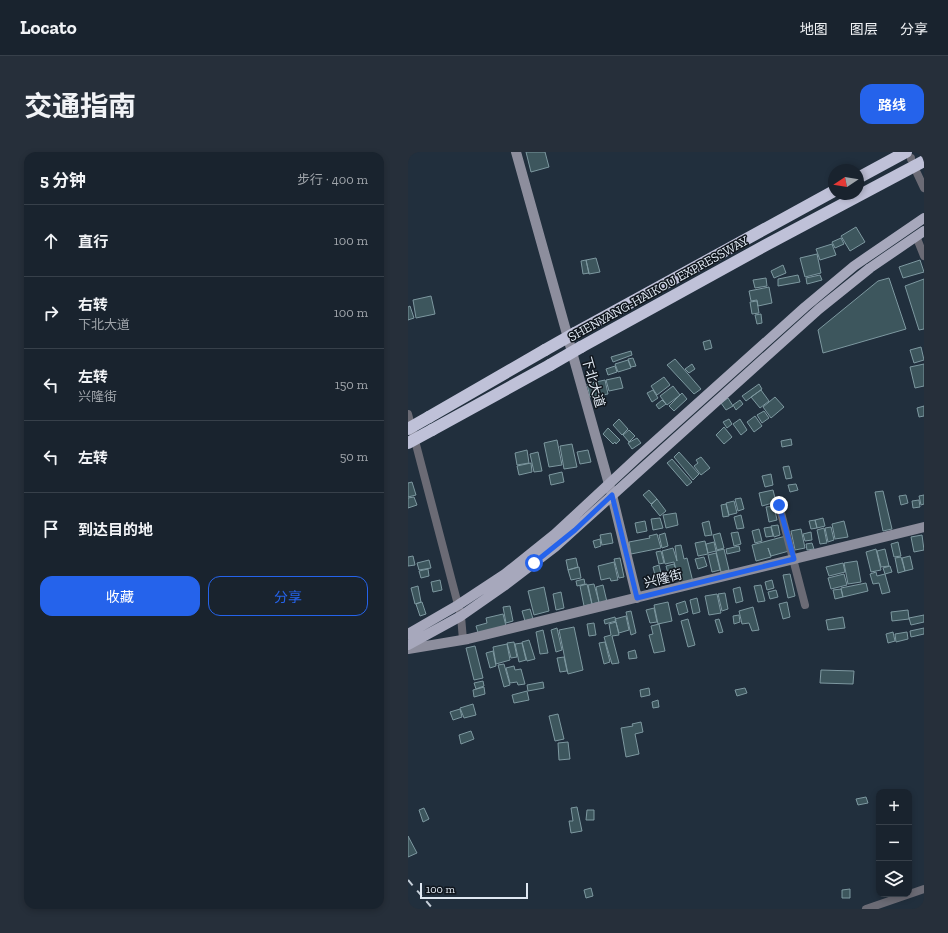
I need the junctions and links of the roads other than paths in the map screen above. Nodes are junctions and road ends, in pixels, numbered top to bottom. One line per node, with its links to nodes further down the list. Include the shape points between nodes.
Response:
1 (516, 152): 14 (street, 下北大道)
2 (910, 156): 5 (highway)
3 (924, 161): 13 (highway, SHENYANG-HAIKOU EXPRESSWAY, bridge, via 766,245)
4 (917, 173): 6 (street)
5 (864, 175)
6 (924, 188)
7 (828, 195): 12 (highway, SHENYANG-HAIKOU EXPRESSWAY, bridge, via 544,350)
8 (924, 218): 14 (main road, via 854,266 805,307)
9 (920, 233): 10 (street); 15 (main road, via 870,268 819,309)
10 (924, 256)
11 (408, 414): 20 (street)
12 (408, 429)
13 (408, 443)
14 (609, 484): 15 (street, 下北大道); 20 (main road, via 550,538 505,574)
15 (612, 495): 19 (street, 下北大道); 22 (main road, via 555,547)
16 (779, 505): 18 (street)
17 (924, 527): 18 (street, 兴隆街)
18 (794, 559): 19 (street, 兴隆街); 21 (street)
19 (637, 598): 24 (street, 兴隆街)
20 (458, 605): 22 (street); 23 (main road)
21 (805, 605)
22 (461, 616): 24 (street); 25 (main road)
23 (408, 634)
24 (463, 640): 26 (street, 兴隆街)
25 (408, 645)
26 (408, 649)
27 (924, 889): 28 (street)
28 (866, 909)

